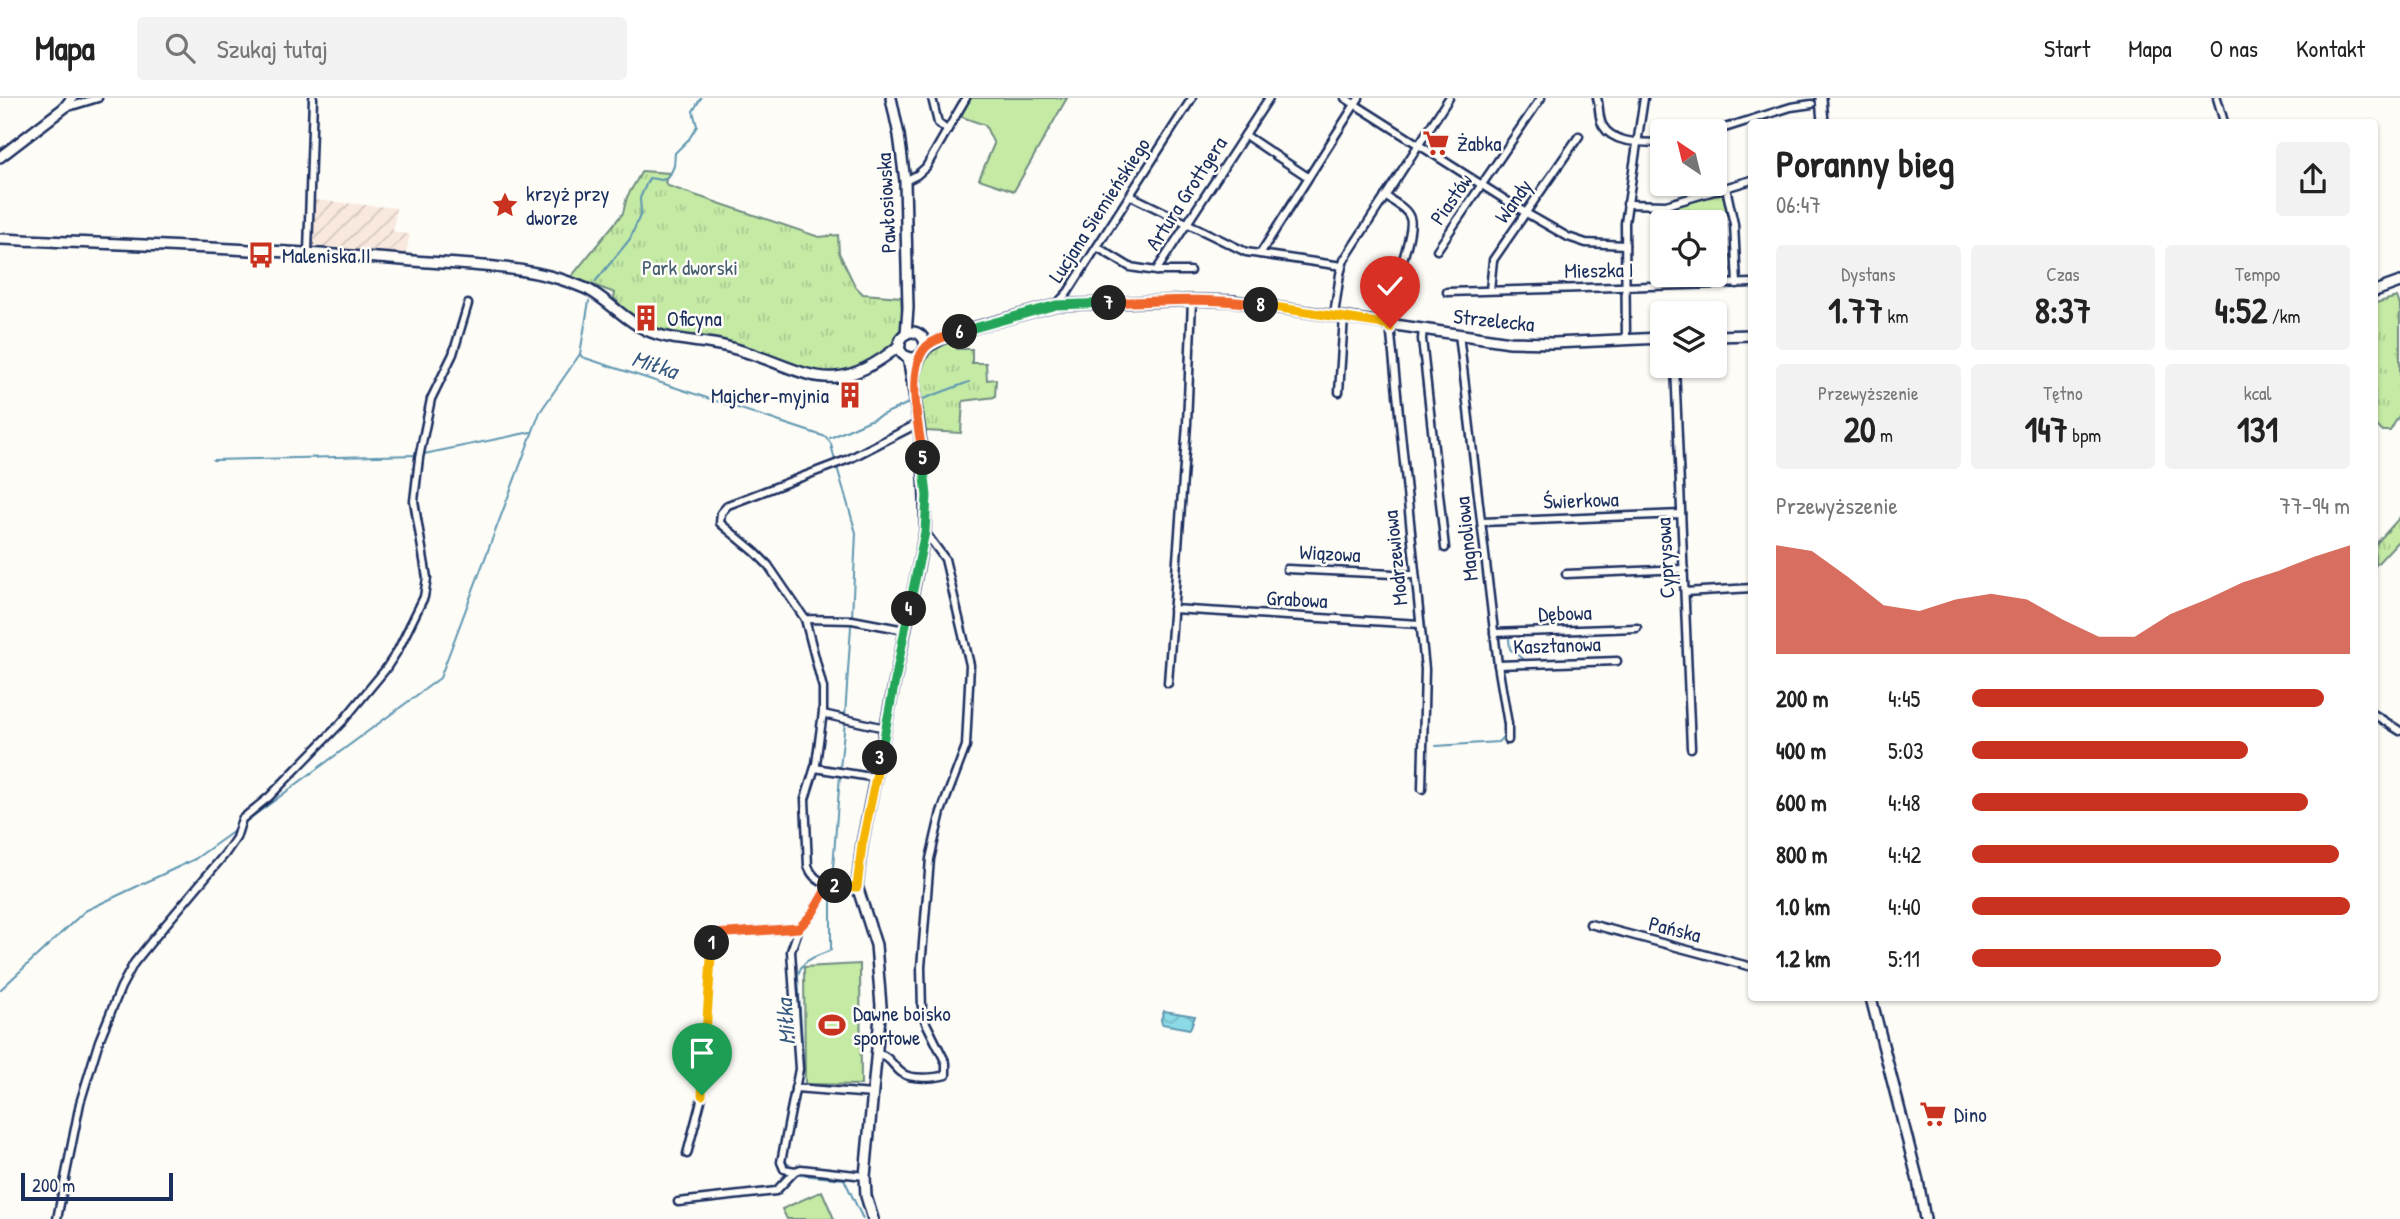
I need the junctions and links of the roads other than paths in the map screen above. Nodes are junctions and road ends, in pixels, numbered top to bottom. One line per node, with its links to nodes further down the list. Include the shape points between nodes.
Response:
1 (72, 98): 18 (street)
2 (98, 98): 18 (street)
3 (313, 98): 47 (street)
4 (891, 98): 32 (street, Pawłosiowska)
5 (932, 98): 24 (street, via 938,123)
6 (966, 98): 24 (street)
7 (1192, 98): 37 (street, Lucjana Siemieńskiego)
8 (1269, 98): 25 (street, Artura Grottgera)
9 (1345, 98): 16 (street)
10 (1449, 98): 29 (street)
11 (1541, 98): 34 (street, Piastów)
12 (1597, 98): 27 (street, via 1603,126 1610,134)
13 (1644, 98): 27 (street)
14 (1821, 98): 20 (street)
15 (2217, 98): 21 (street)
16 (1357, 101): 29 (street); 31 (street)
17 (1812, 104): 19 (street)
18 (64, 108): 30 (street)
19 (1753, 119)
20 (1822, 119)
21 (2223, 119)
22 (1748, 121): 23 (street)
23 (1727, 127)
24 (947, 130): 32 (street, via 926,167)
25 (1245, 135): 31 (street); 42 (street, Artura Grottgera)
26 (1580, 136): 41 (street, Wandy)
27 (1638, 142): 28 (street); 40 (street)
28 (1650, 142)
29 (1419, 144): 34 (street); 38 (street)
30 (0, 157)
31 (1308, 177): 48 (street)
32 (905, 181): 65 (street, Pawłosiowska)
33 (1748, 181): 35 (street)
34 (1482, 185): 41 (street); 46 (street, Piastów)
35 (1727, 188)
36 (1727, 192): 54 (street, via 1734,224)
37 (1131, 196): 42 (street); 45 (street, Lucjana Siemieńskiego)
38 (1385, 196): 49 (street); 60 (street, via 1411,220)
39 (1698, 196): 40 (street, via 1666,205)
40 (1627, 204): 44 (street)
41 (1526, 213): 44 (street, via 1586,243); 56 (street, Wandy, via 1493,260)
42 (1187, 224): 48 (street); 50 (street, Artura Grottgera)
43 (0, 239): 47 (street)
44 (1625, 245): 55 (street)
45 (1097, 247): 50 (street, Artura Grottgera, via 1124,265); 58 (street, Lucjana Siemieńskiego)
46 (1437, 250)
47 (308, 252): 80 (street, via 535,272 589,290 655,334 739,349 806,376 839,377)
48 (1260, 254): 49 (street)
49 (1342, 266): 66 (street)
50 (1156, 271): 51 (street, Artura Grottgera)
51 (1190, 271)
52 (2400, 282): 57 (street)
53 (1748, 283): 54 (street, Mieszka I)
54 (1737, 284): 55 (street, Mieszka I)
55 (1626, 286): 56 (street, Mieszka I); 76 (street)
56 (1490, 290): 59 (street, Mieszka I)
57 (2378, 290)
58 (1068, 292): 63 (street); 64 (street, Lucjana Siemieńskiego)
59 (1447, 292)
60 (1391, 299)
61 (1192, 300): 63 (street, Strzelecka); 66 (street, Strzelecka); 94 (street)
62 (468, 304): 125 (street, via 453,354 431,399 419,458 414,501 427,578 424,597 398,650 369,690 239,827 225,854 134,963 99,1041 80,1103)
63 (1078, 304): 64 (street, Strzelecka)
64 (1056, 305): 70 (street, Strzelecka)
65 (908, 308): 69 (street, Pawłosiowska); 72 (street, Pawłosiowska)
66 (1339, 316): 67 (street, Strzelecka); 82 (street)
67 (1390, 325): 68 (street, Strzelecka); 90 (street, Modrzewiowa)
68 (1423, 330): 71 (street, Strzelecka); 87 (street)
69 (906, 334): 72 (street); 77 (street)
70 (951, 334): 72 (street, Strzelecka); 78 (street, Strzelecka)
71 (1459, 334): 76 (street, Strzelecka, via 1510,342); 85 (street, Magnoliowa)
72 (920, 335): 78 (street)
73 (1748, 335): 74 (street)
74 (1727, 336)
75 (1650, 339): 76 (street, Strzelecka)
76 (1626, 340)
77 (900, 345): 79 (street); 80 (street)
78 (925, 348): 79 (street)
79 (911, 357): 80 (street); 83 (street)
80 (880, 361)
81 (1675, 378): 84 (street, Cyprysowa)
82 (1339, 392)
83 (919, 424): 86 (street, via 927,496); 95 (street, via 849,459 738,500 721,513 720,523 768,565)
84 (1681, 514): 85 (street, Świerkowa); 89 (street, Cyprysowa)
85 (1482, 522): 99 (street, Magnoliowa)
86 (925, 532): 98 (street); 118 (street, via 945,559 970,665 966,746 941,811 930,859 921,967 922,1011 947,1071 939,1077 903,1075 889,1059)
87 (1445, 548)
88 (1287, 569): 90 (street, Wiązowa)
89 (1684, 569): 91 (street); 93 (street, Cyprysowa)
90 (1414, 575): 96 (street, Modrzewiowa)
91 (1566, 575)
92 (1748, 588): 93 (street)
93 (1685, 592): 108 (street, Cyprysowa)
94 (1173, 609): 96 (street, Grabowa); 102 (street)
95 (805, 619): 98 (street, via 852,620); 103 (street, via 823,688)
96 (1420, 624): 111 (street, Modrzewiowa, via 1425,669)
97 (1637, 628): 99 (street, Dębowa)
98 (905, 629): 105 (street)
99 (1494, 634): 101 (street, Magnoliowa)
100 (1617, 661): 101 (street, Kasztanowa)
101 (1498, 665): 107 (street, Magnoliowa)
102 (1168, 684)
103 (823, 714): 105 (street); 109 (street)
104 (2378, 717): 106 (street)
105 (885, 728): 110 (street)
106 (2400, 732)
107 (1508, 740)
108 (1691, 748)
109 (815, 768): 110 (street); 112 (street, via 805,799 808,866 810,873)
110 (877, 778): 113 (street)
111 (1422, 789)
112 (828, 886): 113 (street); 115 (street)
113 (857, 887): 118 (street, via 880,967)
114 (1590, 924): 116 (street, Pańska)
115 (799, 928): 119 (street, via 791,951); 121 (street, via 714,934 702,1097)
116 (1748, 966)
117 (1872, 1001): 127 (street)
118 (876, 1054): 120 (street)
119 (797, 1088): 120 (street); 122 (street, via 781,1162 784,1169)
120 (873, 1094): 123 (street)
121 (687, 1154)
122 (795, 1171): 123 (street); 124 (street, via 776,1191)
123 (865, 1176): 126 (street)
124 (678, 1202)
125 (57, 1219)
126 (873, 1219)
127 (1926, 1219)

